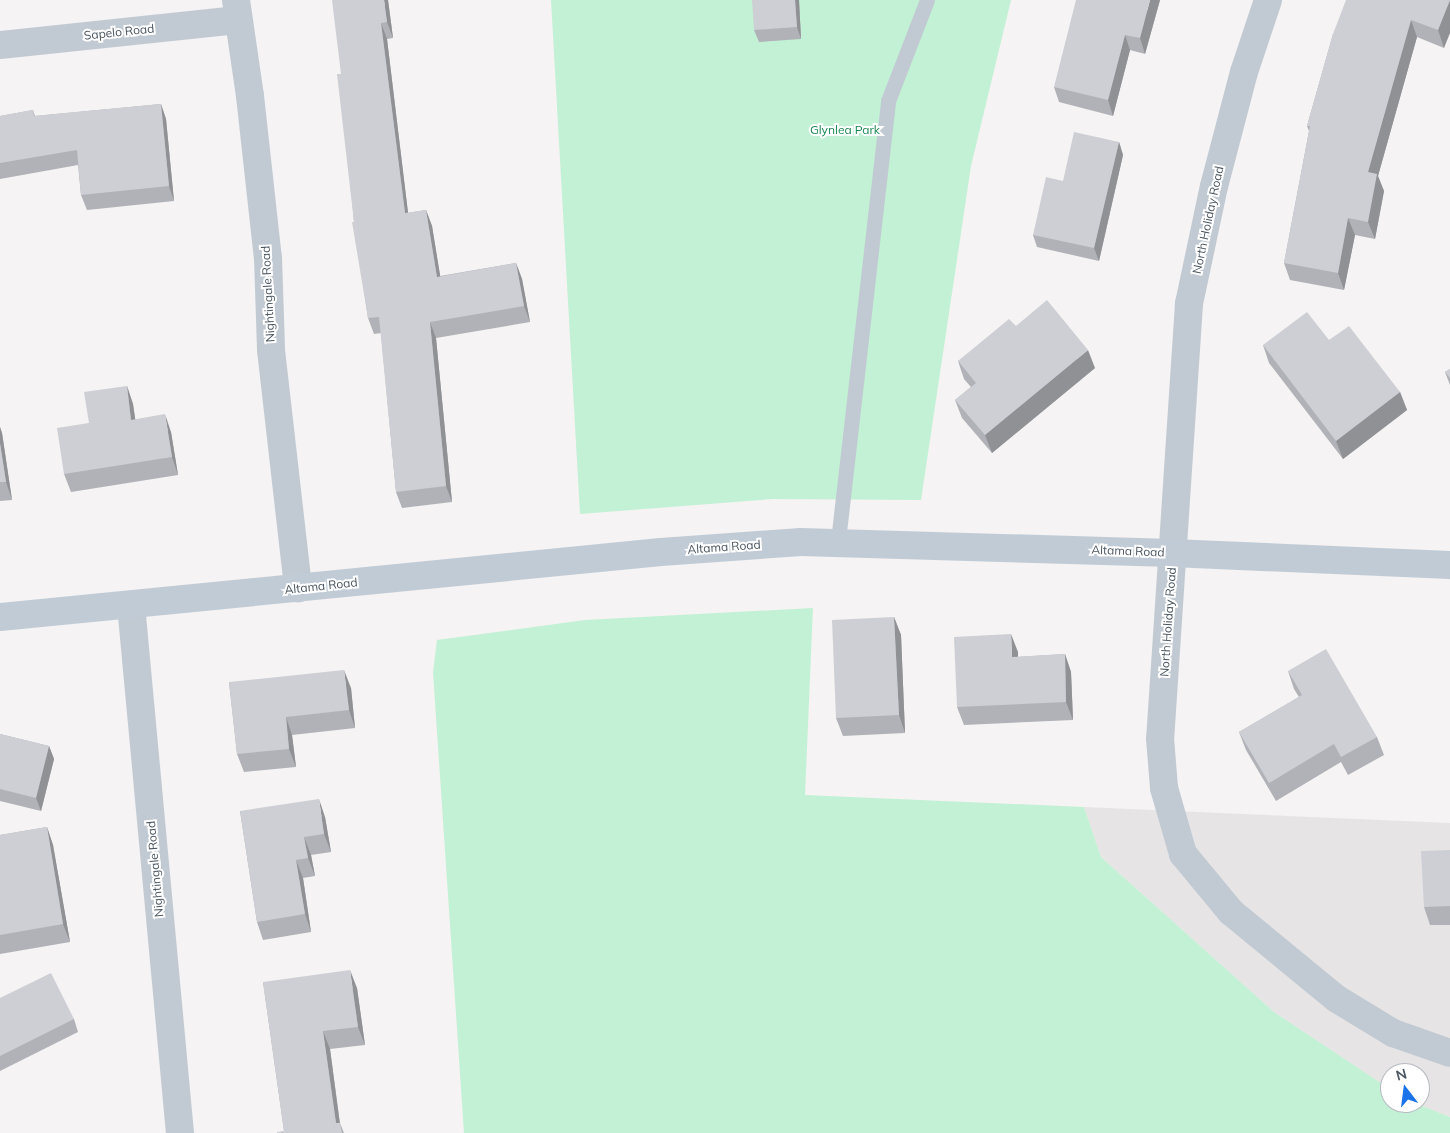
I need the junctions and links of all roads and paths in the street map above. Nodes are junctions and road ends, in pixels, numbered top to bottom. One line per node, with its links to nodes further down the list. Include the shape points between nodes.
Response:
1 (927, 0): 5 (lane, via 888,101)
2 (1268, 0): 6 (street, North Holiday Road, via 1244,72 1214,186 1190,304)
3 (237, 10): 4 (street, Sapelo Road); 8 (street, Nightingale Road, via 267,248 270,350)
4 (0, 44)
5 (838, 541): 6 (street, Altama Road); 8 (street, Altama Road, via 661,552)
6 (1172, 553): 7 (street, Altama Road); 11 (street, North Holiday Road, via 1160,738 1164,788 1183,854 1231,912 1337,999 1393,1033)
7 (1450, 565)
8 (298, 588): 9 (street, Altama Road)
9 (131, 605): 10 (street, Altama Road); 12 (street, Nightingale Road)
10 (0, 618)
11 (1450, 1053)
12 (180, 1133)

